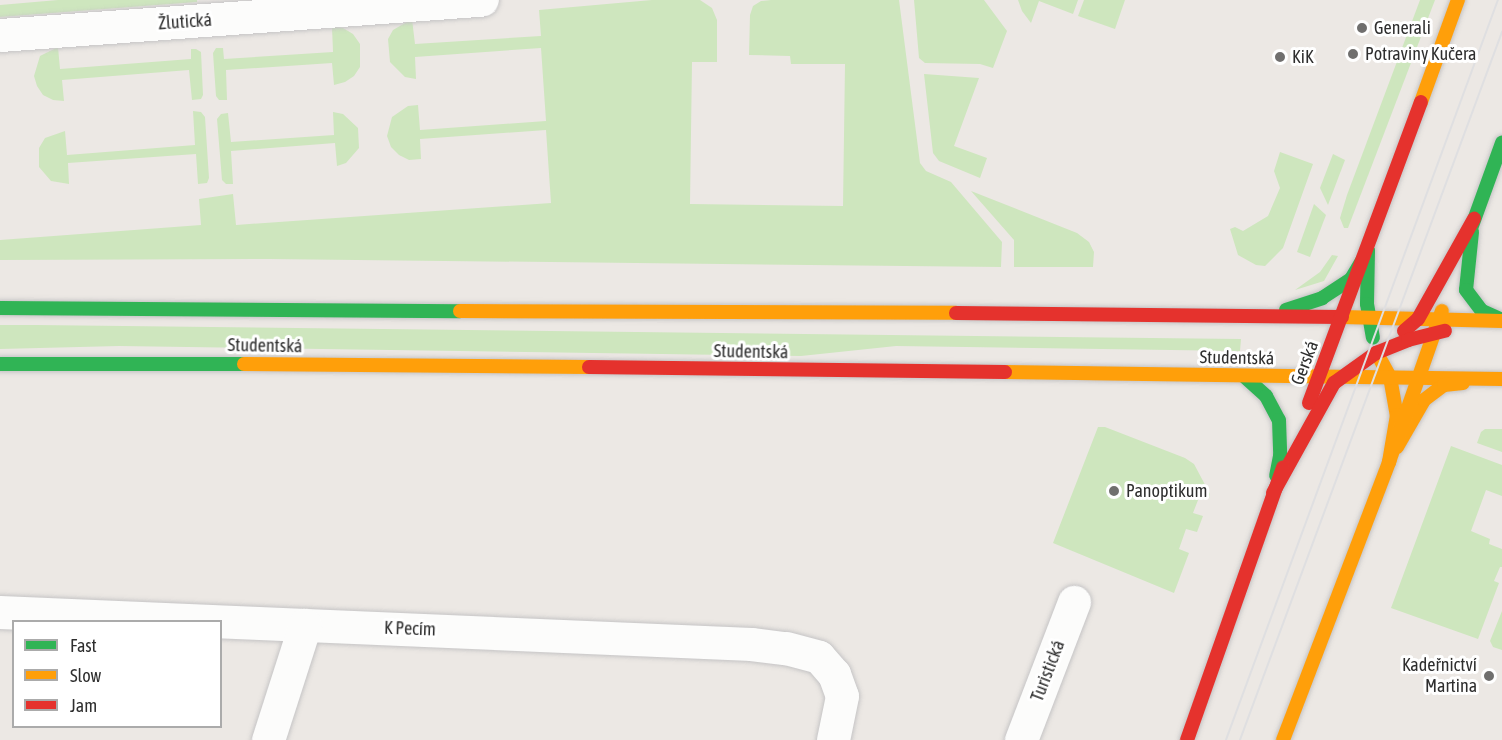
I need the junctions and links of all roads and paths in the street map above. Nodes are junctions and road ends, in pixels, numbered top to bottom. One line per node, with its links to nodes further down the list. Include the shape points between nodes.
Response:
1 (482, 0): 3 (street, Žlutická)
2 (1458, 0): 7 (main road, Gerská)
3 (370, 4): 4 (street, Žlutická)
4 (0, 35)
5 (1502, 143): 6 (main road)
6 (1474, 219): 11 (main road); 12 (main road); 13 (main road, via 1466,290 1482,311)
7 (1368, 251): 9 (main road, via 1350,279 1322,298); 10 (main road); 14 (main road, Gerská)
8 (0, 308): 9 (main road, Studentská)
9 (1270, 315): 14 (main road, Studentská)
10 (1369, 318): 11 (main road, Studentská); 14 (main road, Studentská); 16 (main road)
11 (1418, 319): 12 (main road, Studentská); 16 (main road)
12 (1439, 320): 13 (main road, Studentská); 15 (main road)
13 (1502, 321): 15 (main road)
14 (1340, 323): 16 (main road, via 1358,338); 18 (main road, Gerská)
15 (1434, 334): 16 (main road, via 1407,340); 19 (main road)
16 (1371, 357): 18 (main road); 19 (main road); 21 (main road); 22 (main road)
17 (0, 364): 20 (main road, Studentská, via 903,370)
18 (1321, 373): 20 (main road, Studentská); 21 (main road, Studentská); 25 (main road, Gerská)
19 (1419, 374): 22 (main road, Studentská); 23 (main road, Studentská); 24 (main road)
20 (1245, 377): 25 (main road, via 1266,396 1279,420 1280,456)
21 (1342, 377): 22 (main road, Studentská); 25 (main road, via 1334,383)
22 (1390, 377): 24 (main road, via 1397,415)
23 (1495, 379): 24 (main road, via 1444,386 1424,400)
24 (1389, 462): 35 (main road)
25 (1273, 493): 34 (main road, Gerská)
26 (1074, 602): 33 (street, Turistická)
27 (0, 612): 28 (street, K Pecím)
28 (188, 620)
29 (222, 621): 30 (street, K Pecím)
30 (305, 625): 31 (street); 32 (street, K Pecím, via 786,648 819,657 834,674 842,696)
31 (268, 740)
32 (833, 740)
33 (1021, 740)
34 (1187, 740)
35 (1282, 740)

